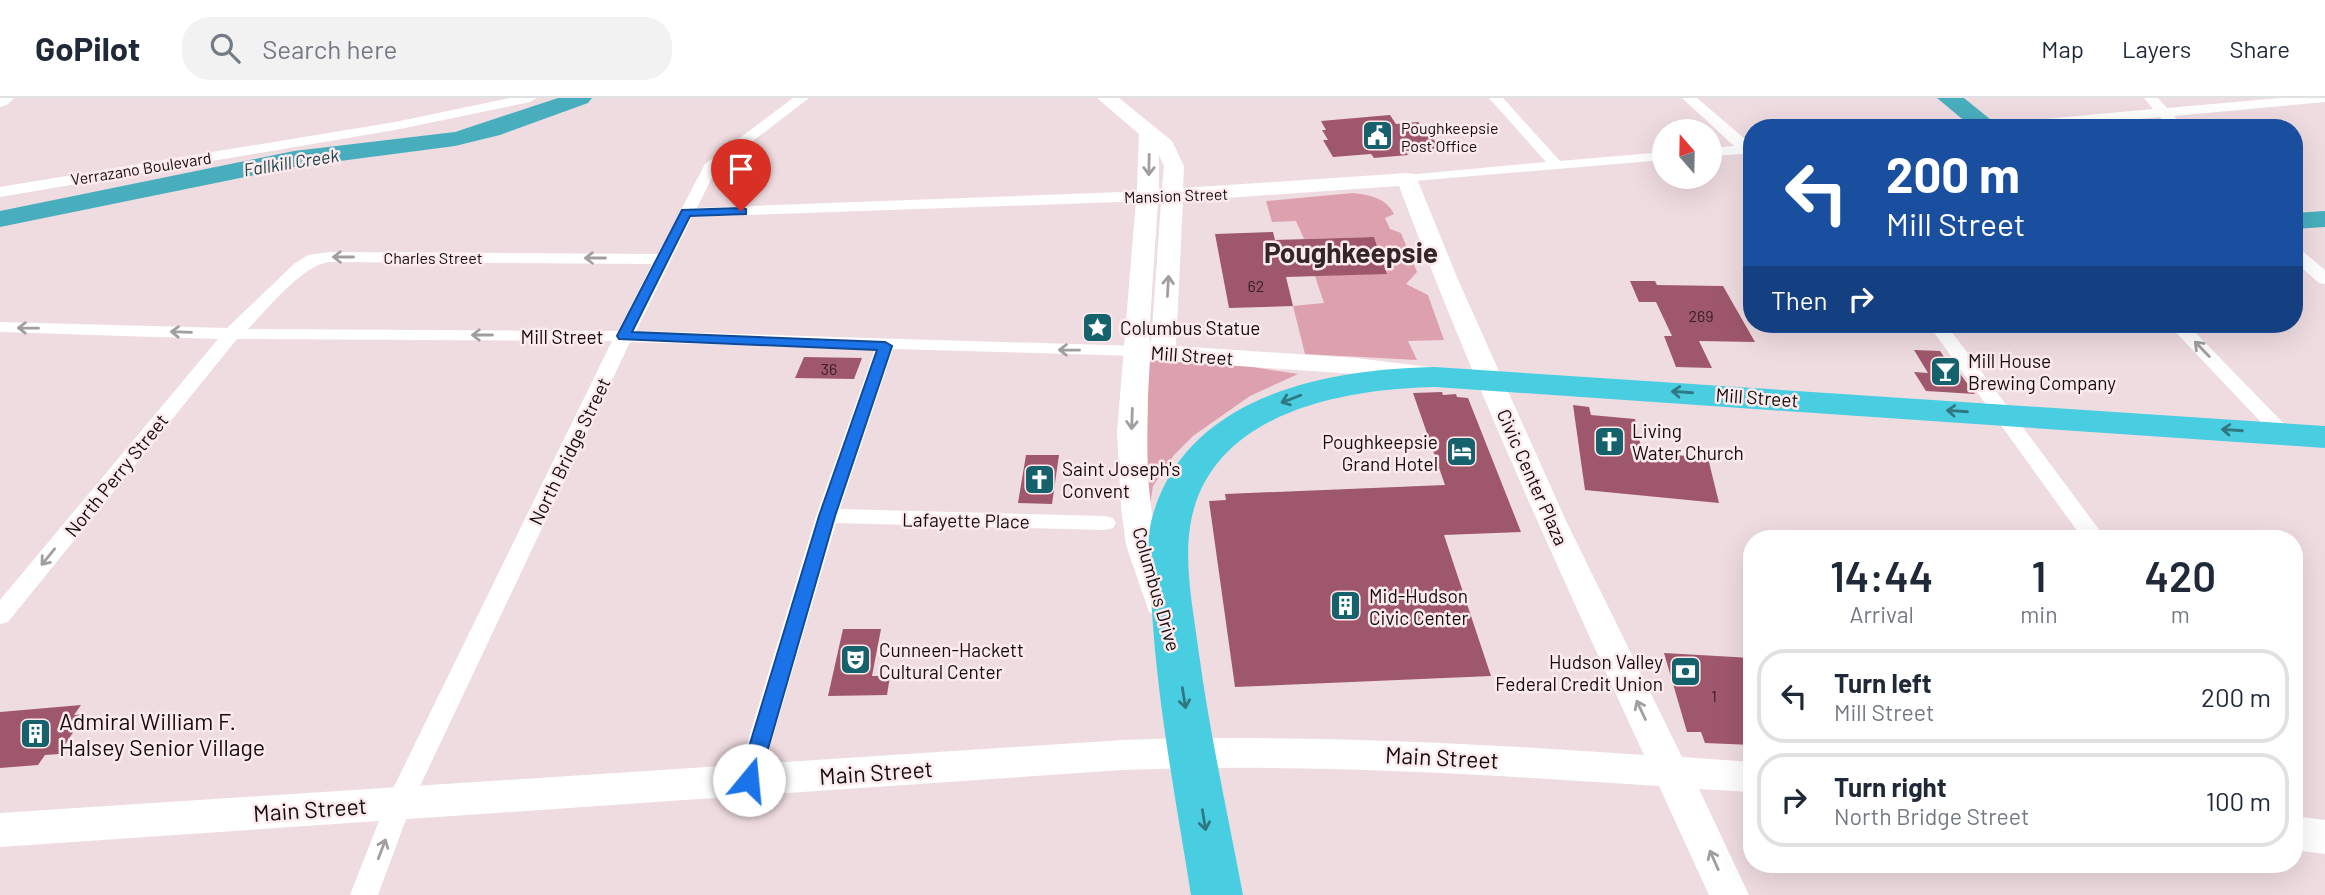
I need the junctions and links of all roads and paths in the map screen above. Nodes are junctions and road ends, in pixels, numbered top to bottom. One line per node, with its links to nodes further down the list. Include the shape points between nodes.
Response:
1 (530, 98): 19 (street, Verrazano Boulevard, via 396,126)
2 (802, 98): 23 (street, North Bridge Street, via 710,167)
3 (1107, 98): 11 (street)
4 (1496, 98): 17 (street)
5 (1689, 98): 12 (street)
6 (2151, 98): 8 (street)
7 (2325, 98): 8 (street)
8 (2164, 113): 9 (street); 10 (street)
9 (2092, 119)
10 (2169, 119)
11 (1149, 133): 15 (street); 22 (street, Columbus Drive, one-way to 22)
12 (1743, 144)
13 (1743, 150): 14 (street)
14 (1722, 151)
15 (1170, 153): 20 (street, via 1195,180); 21 (street, Columbus Drive, via 1175,172)
16 (1652, 157): 17 (street, Mansion Street)
17 (1557, 166): 18 (street, Mansion Street)
18 (1407, 179): 20 (street, Mansion Street); 35 (street, Civic Center Plaza)
19 (0, 192)
20 (1236, 193): 21 (street, Mansion Street)
21 (1173, 195): 22 (street, Mansion Street); 33 (street, Columbus Drive, one-way to 21)
22 (1148, 196): 23 (street, Mansion Street); 33 (street, Columbus Drive, via 1136,336)
23 (686, 213): 24 (street, North Bridge Street)
24 (664, 259): 30 (street, Charles Street, one-way to 30, via 314,259); 31 (street, North Bridge Street)
25 (2303, 260): 26 (street)
26 (2325, 279)
27 (0, 327): 30 (street, Mill Street, one-way to 27)
28 (1944, 333): 36 (street)
29 (2185, 333): 37 (street, one-way to 29)
30 (232, 334): 31 (street, Mill Street, one-way to 30); 42 (street, North Perry Street, one-way to 42)
31 (624, 336): 32 (street, Mill Street); 48 (street, North Bridge Street)
32 (885, 346): 33 (street, Mill Street, one-way to 32); 39 (street)
33 (1150, 353): 34 (street, Mill Street, via 1377,368); 43 (street, Columbus Drive, one-way to 43, via 1131,433 1139,530)
34 (1454, 378): 35 (highway, Mill Street); 43 (highway, one-way to 43, via 1369,378 1308,392 1254,416 1210,450 1181,492 1169,531)
35 (1492, 380): 36 (highway, Mill Street, one-way to 35); 45 (street, Civic Center Plaza, one-way to 35, via 1552,523)
36 (2005, 414): 37 (highway, Mill Street, one-way to 36); 41 (street)
37 (2283, 434): 38 (highway, Mill Street)
38 (2325, 437)
39 (827, 516): 40 (street, Lafayette Place); 47 (street)
40 (1105, 523)
41 (2089, 530)
42 (0, 616)
43 (1175, 643): 44 (highway, Columbus Drive, one-way to 44)
44 (1193, 753): 45 (street, Main Street, via 1393,753); 47 (street, Main Street); 51 (highway, Columbus Drive, one-way to 51)
45 (1670, 771): 46 (street, Main Street); 52 (street, Civic Center Plaza, one-way to 45)
46 (1743, 776)
47 (749, 780): 48 (street, Main Street)
48 (399, 803): 49 (street, Main Street); 50 (street, North Bridge Street, one-way to 48)
49 (0, 830)
50 (364, 895)
51 (1217, 895)
52 (1729, 895)

